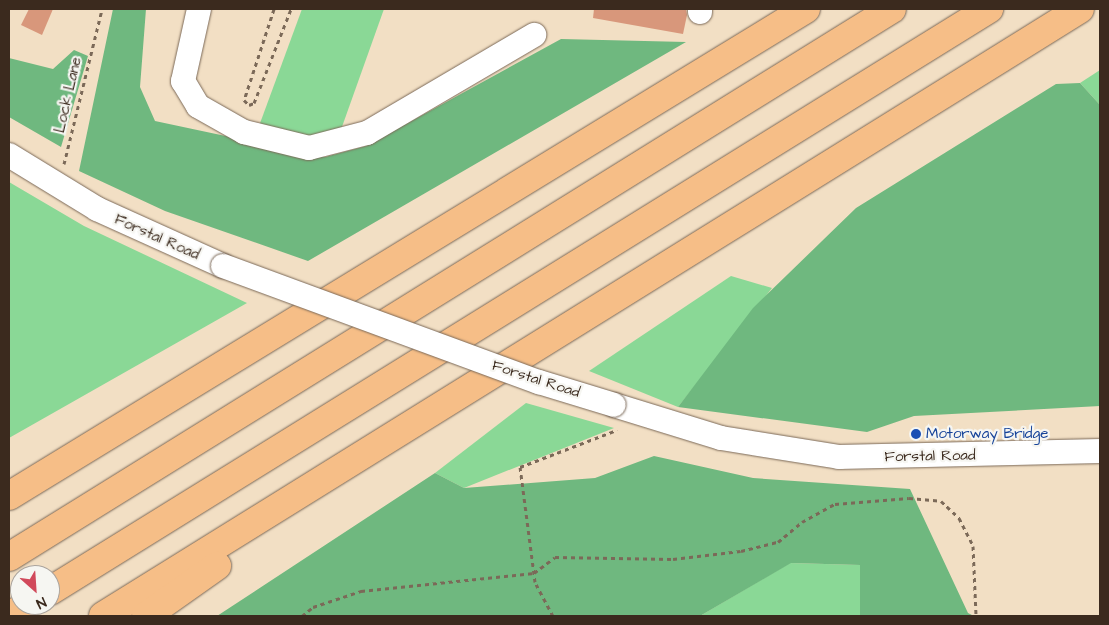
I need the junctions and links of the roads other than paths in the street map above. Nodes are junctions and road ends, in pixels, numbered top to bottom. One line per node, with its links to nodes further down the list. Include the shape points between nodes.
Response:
1 (199, 9): 6 (street, via 183,81 198,106 244,132 309,148 367,133)
2 (806, 9): 8 (highway)
3 (892, 9): 13 (highway)
4 (989, 9): 14 (highway)
5 (1080, 9): 10 (highway)
6 (534, 35)
7 (9, 155): 9 (street, Forstal Road, bridge, via 59,188 223,266 539,382 650,417 777,451 839,457)
8 (306, 312): 11 (highway); 12 (highway)
9 (1100, 451)
10 (359, 461): 15 (highway); 16 (highway)
11 (9, 474)
12 (9, 496)
13 (9, 557)
14 (60, 585)
15 (103, 616)
16 (146, 616)

